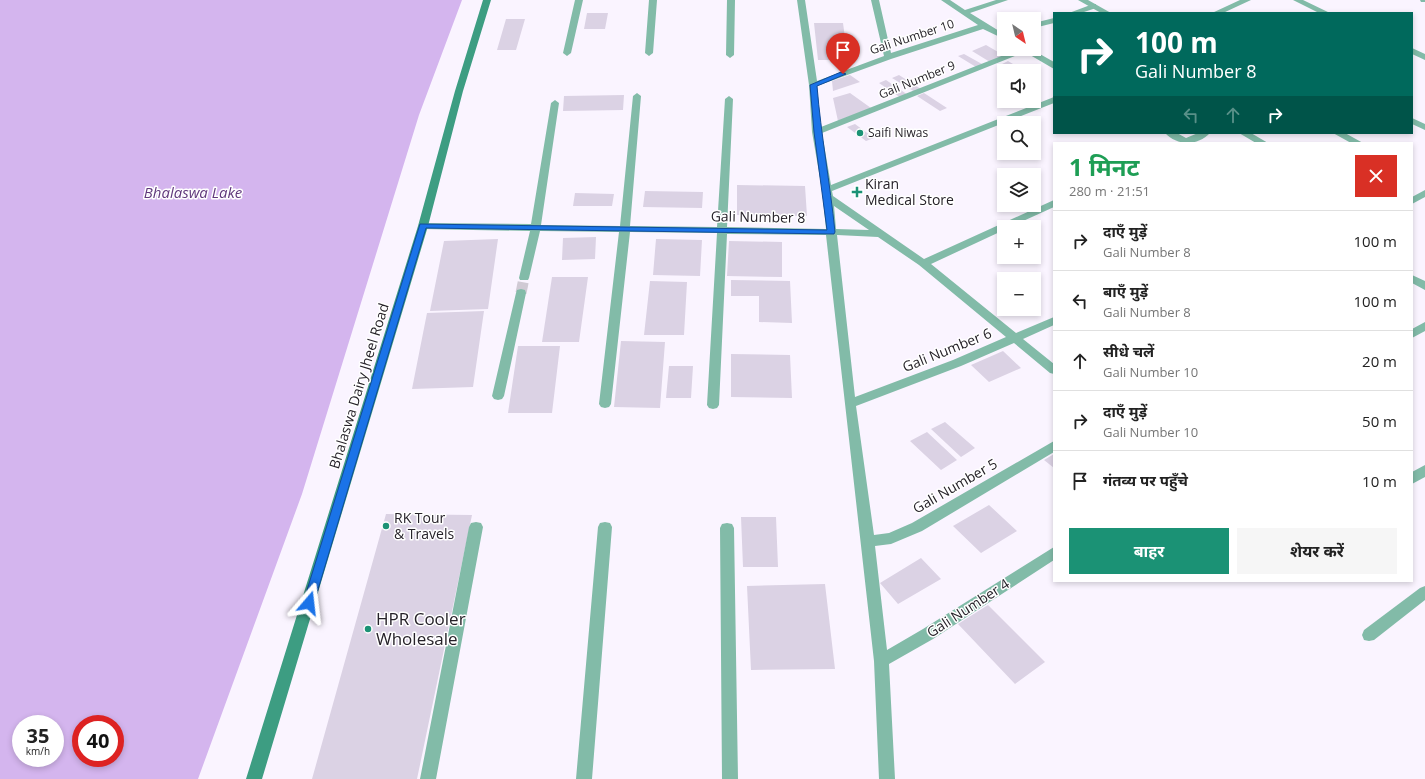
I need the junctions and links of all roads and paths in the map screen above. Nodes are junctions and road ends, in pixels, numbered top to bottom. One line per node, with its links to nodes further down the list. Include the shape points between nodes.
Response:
1 (486, 0): 51 (street, Bhalaswa Dairy Jheel Road)
2 (579, 0): 23 (street)
3 (653, 0): 24 (street)
4 (731, 0): 25 (street)
5 (801, 0): 31 (street)
6 (875, 0): 28 (street)
7 (945, 0): 17 (street)
8 (1004, 0): 17 (street)
9 (1082, 0): 12 (street)
10 (1246, 0): 15 (street)
11 (1297, 0): 16 (street)
12 (1093, 6): 13 (street); 14 (street)
13 (1076, 12)
14 (1105, 12)
15 (1218, 12)
16 (1324, 12)
17 (962, 13): 20 (street)
18 (1053, 20): 19 (street)
19 (1041, 24)
20 (984, 26): 21 (street); 28 (street, Gali Number 10)
21 (997, 33)
22 (1413, 51): 29 (street)
23 (567, 52)
24 (649, 53)
25 (730, 55)
26 (1007, 56): 38 (street, Gali Number 9)
27 (1037, 56): 30 (street)
28 (888, 57): 31 (street, Gali Number 10)
29 (1425, 57)
30 (1053, 65)
31 (813, 85): 38 (street)
32 (637, 96): 53 (street)
33 (729, 99): 54 (street)
34 (1053, 100): 48 (street)
35 (555, 103): 52 (street)
36 (1413, 121): 37 (street)
37 (1425, 127)
38 (817, 132): 48 (street)
39 (1172, 134): 43 (street)
40 (1203, 134): 44 (street)
41 (1246, 134): 45 (street)
42 (1340, 134): 46 (street)
43 (1184, 142)
44 (1188, 142)
45 (1261, 142)
46 (1356, 142)
47 (1425, 193): 49 (street)
48 (827, 194): 55 (street); 56 (street)
49 (1413, 200)
50 (1053, 203): 57 (street)
51 (423, 226): 52 (street, Gali Number 8); 82 (street, Bhalaswa Dairy Jheel Road)
52 (536, 227): 53 (street, Gali Number 8); 58 (street)
53 (625, 228): 54 (street, Gali Number 8); 68 (street)
54 (723, 230): 55 (street, Gali Number 8); 70 (street)
55 (831, 232): 56 (street, Gali Number 8); 69 (street)
56 (881, 234): 57 (street)
57 (923, 263): 65 (street)
58 (524, 278)
59 (1413, 279): 60 (street)
60 (1425, 286)
61 (521, 293): 67 (street)
62 (1053, 321): 65 (street, Gali Number 6)
63 (1425, 326): 64 (street)
64 (1413, 333)
65 (1016, 338): 66 (street); 69 (street, Gali Number 6)
66 (1053, 369)
67 (498, 396)
68 (605, 404)
69 (850, 404): 77 (street)
70 (713, 405)
71 (1053, 447): 77 (street, Gali Number 5, via 917,527 892,538)
72 (1425, 470): 73 (street)
73 (1413, 478)
74 (476, 527): 83 (street)
75 (604, 527): 84 (street)
76 (727, 528): 85 (street)
77 (868, 542): 81 (street)
78 (1053, 554): 81 (street, Gali Number 4)
79 (1425, 592): 80 (street)
80 (1369, 635)
81 (881, 662): 86 (street)
82 (254, 779)
83 (428, 779)
84 (584, 779)
85 (730, 779)
86 (887, 779)

